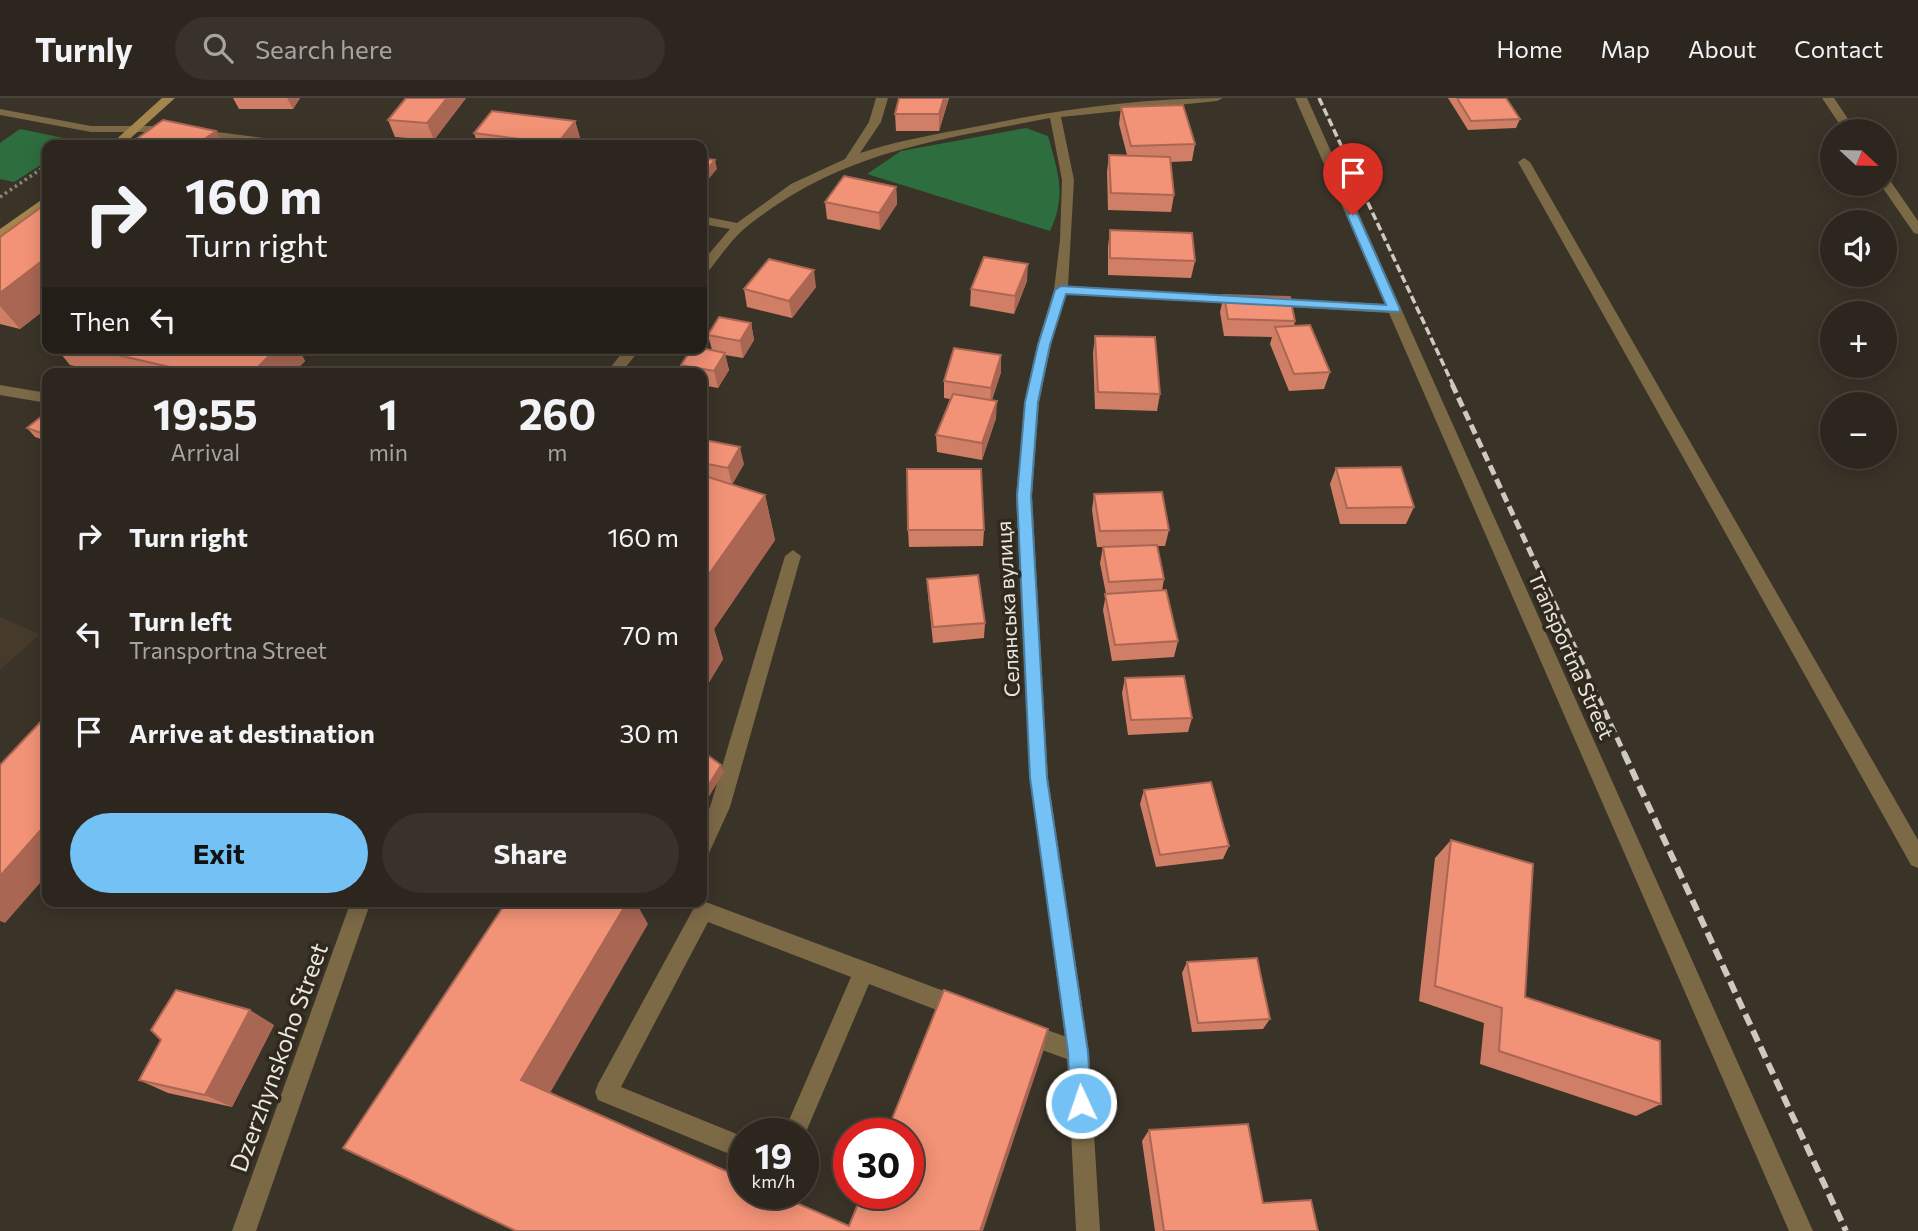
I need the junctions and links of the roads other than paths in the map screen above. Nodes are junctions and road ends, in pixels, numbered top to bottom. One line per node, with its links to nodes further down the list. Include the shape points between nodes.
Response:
1 (169, 98): 9 (main road)
2 (882, 98): 12 (street, via 875,122)
3 (1217, 98): 7 (street)
4 (1301, 98): 22 (street, Transportna Street)
5 (1828, 98): 8 (street)
6 (0, 112): 9 (street, via 91,129)
7 (1055, 114): 12 (street, via 890,147); 21 (street, Селянська вулиця, via 1068,180)
8 (1842, 119)
9 (135, 130): 10 (main road); 11 (street, via 171,129)
10 (122, 140)
11 (256, 140)
12 (849, 161): 17 (street, via 795,187)
13 (1524, 162): 29 (street)
14 (1895, 196): 18 (street)
15 (42, 204): 19 (main road)
16 (707, 221): 17 (street)
17 (739, 227): 20 (street)
18 (1918, 230)
19 (0, 235)
20 (707, 264)
21 (1061, 290): 22 (street); 34 (street, Селянська вулиця, via 1032,402 1024,496 1039,778)
22 (1394, 309): 39 (street, Transportna Street)
23 (629, 354): 24 (street)
24 (616, 368)
25 (0, 390): 26 (street)
26 (42, 397)
27 (793, 556): 28 (street, via 720,807)
28 (707, 836)
29 (1918, 859)
30 (359, 907): 37 (street, Dzerzhynskoho Street)
31 (864, 972): 32 (street); 35 (street); 36 (street, via 703,911 606,1092)
32 (977, 1014)
33 (1002, 1024): 34 (street)
34 (1078, 1052): 38 (street, Селянська вулиця)
35 (801, 1118)
36 (728, 1142)
37 (244, 1231)
38 (1088, 1231)
39 (1801, 1231)

